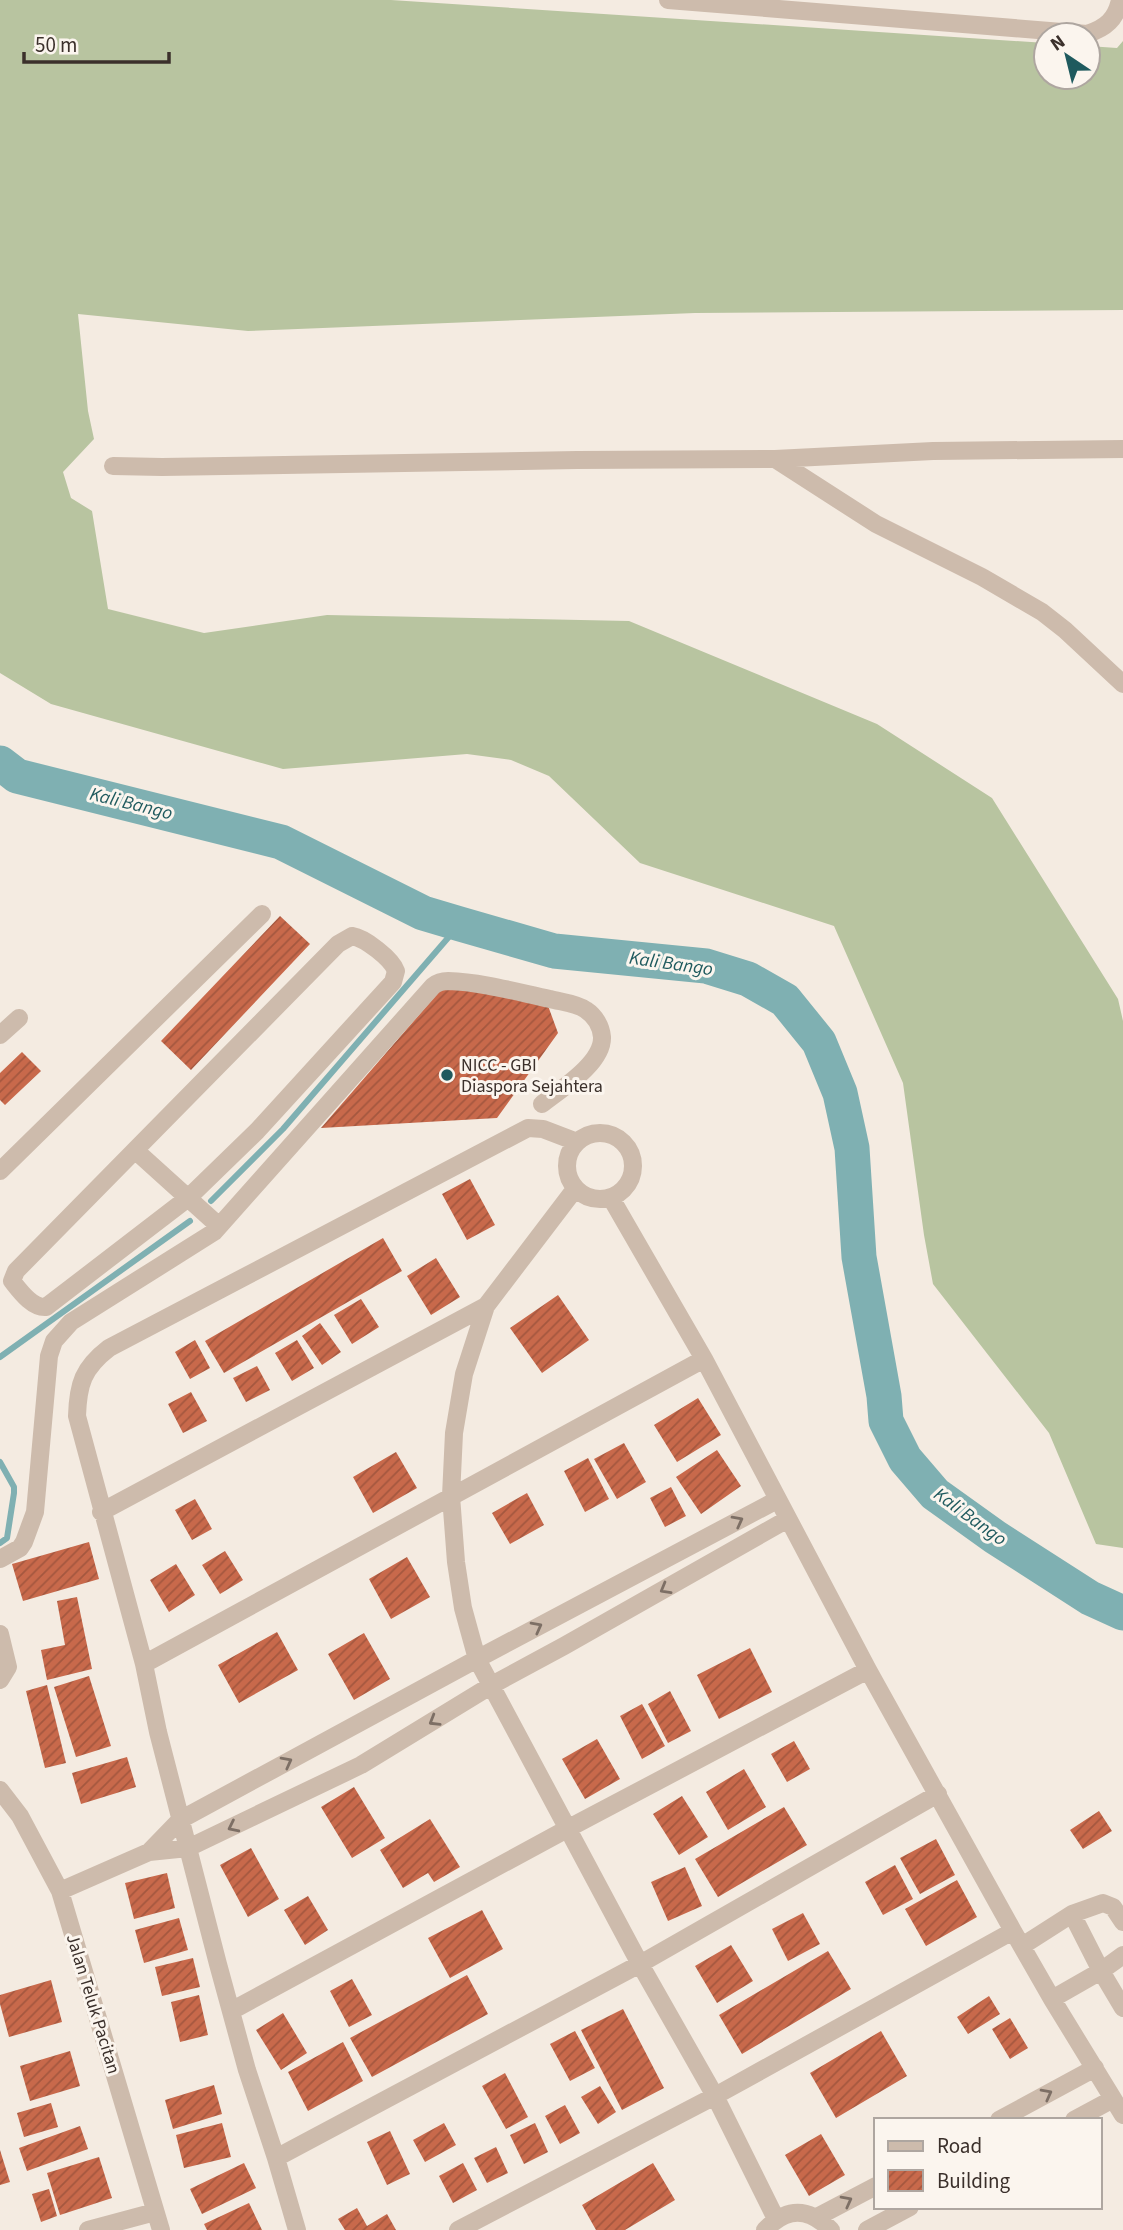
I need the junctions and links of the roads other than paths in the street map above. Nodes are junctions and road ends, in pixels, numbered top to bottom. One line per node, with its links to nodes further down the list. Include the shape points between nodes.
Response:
1 (668, 0): 2 (street, via 1087,34 1111,21)
2 (1121, 0)
3 (1123, 449): 4 (street)
4 (775, 459): 5 (street); 6 (street, via 876,524 1042,612)
5 (113, 466)
6 (1123, 684)
7 (262, 914): 13 (street)
8 (19, 1018): 9 (street)
9 (0, 1035)
10 (542, 1104): 17 (street, via 595,1058 602,1040 594,1017 579,1006 498,988 438,982)
11 (577, 1142): 14 (street, via 566,1165); 16 (street, via 602,1133 625,1144 632,1155 630,1180); 22 (street, via 528,1128 109,1348 88,1367 77,1395 77,1416)
12 (136, 1151): 15 (street); 15 (street, via 16,1271 12,1281 34,1304 46,1307); 15 (street, via 343,940 360,938 392,962 396,971 393,982 257,1131)
13 (0, 1171)
14 (575, 1189): 16 (street, via 598,1200); 18 (street)
15 (188, 1198): 17 (street)
16 (611, 1198): 19 (street)
17 (219, 1226): 24 (street, via 71,1322 54,1341 35,1512 20,1548)
18 (485, 1306): 20 (street, via 464,1374 454,1433); 22 (street)
19 (704, 1359): 20 (street); 21 (street)
20 (451, 1496): 26 (street, via 463,1608); 27 (street)
21 (777, 1500): 23 (street); 26 (street, one-way to 21)
22 (101, 1512): 27 (street)
23 (788, 1519): 28 (street); 30 (street, one-way to 30)
24 (0, 1559)
25 (0, 1634): 29 (street, via 8,1667)
26 (477, 1659): 30 (street); 33 (street, one-way to 26)
27 (144, 1664): 33 (street)
28 (868, 1670): 32 (street); 34 (street)
29 (0, 1680)
30 (492, 1685): 34 (street); 35 (street, one-way to 35, via 361,1765)
31 (0, 1790): 37 (street, Jalan Teluk Pacitan, via 20,1816)
32 (938, 1794): 40 (street); 42 (street)
33 (180, 1820): 35 (street); 36 (street)
34 (567, 1829): 42 (street); 46 (street)
35 (188, 1848): 36 (street); 46 (street)
36 (149, 1852): 37 (street)
37 (60, 1891): 56 (street, Jalan Teluk Pacitan)
38 (1072, 1914): 39 (street, via 1104,1903 1113,1907); 40 (street); 43 (street)
39 (1123, 1922)
40 (1017, 1938): 44 (street); 48 (street)
41 (1123, 1955): 43 (street)
42 (640, 1964): 48 (street); 53 (street)
43 (1101, 1971): 44 (street); 45 (street)
44 (1052, 1999): 47 (street)
45 (1123, 2008)
46 (231, 2011): 53 (street)
47 (1095, 2068): 49 (street); 51 (street, one-way to 47)
48 (715, 2096): 58 (street); 62 (street)
49 (1113, 2099): 50 (street); 52 (street)
50 (1123, 2115)
51 (1003, 2118)
52 (1078, 2118)
53 (276, 2158): 61 (street)
54 (874, 2187): 57 (street, one-way to 54)
55 (906, 2209): 64 (street)
56 (155, 2212): 59 (street); 60 (street, Jalan Teluk Pacitan)
57 (817, 2217): 58 (street, via 789,2213); 63 (street)
58 (770, 2224)
59 (88, 2230)
60 (161, 2230)
61 (297, 2230)
62 (458, 2230)
63 (831, 2230)
64 (867, 2230)

